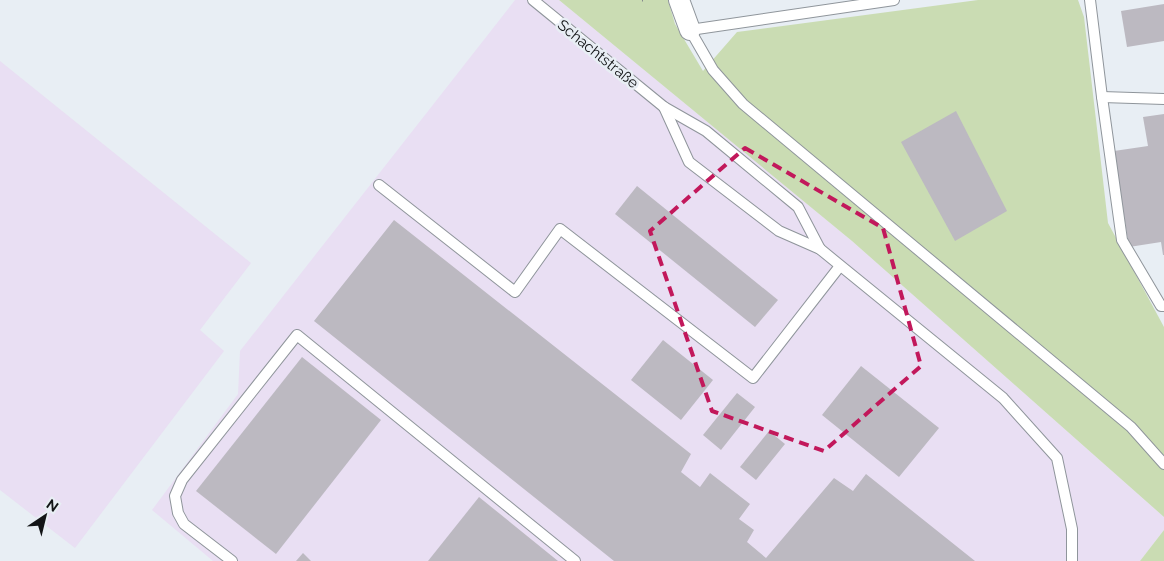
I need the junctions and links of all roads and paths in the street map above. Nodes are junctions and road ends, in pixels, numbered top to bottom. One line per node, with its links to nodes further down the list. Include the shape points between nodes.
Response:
1 (533, 0): 8 (lane, Schachtstraße)
2 (679, 0): 5 (street)
3 (894, 0): 5 (lane)
4 (1090, 0): 6 (lane)
5 (690, 30): 13 (lane, via 713,70 744,104 1131,427)
6 (1102, 97): 7 (lane); 12 (lane, via 1122,240 1161,306)
7 (1164, 98)
8 (664, 107): 10 (lane, Schachtstraße, via 706,131 798,207); 10 (lane, via 689,162 779,231)
9 (379, 185): 11 (lane, via 515,292 560,229 752,378)
10 (820, 249): 11 (lane)
11 (840, 266): 16 (lane, via 1003,398 1058,458 1072,529)
12 (1164, 306)
13 (1164, 464)
14 (232, 561): 15 (lane, via 184,524 175,496 182,480 296,335)
15 (575, 561)
16 (1072, 561)

